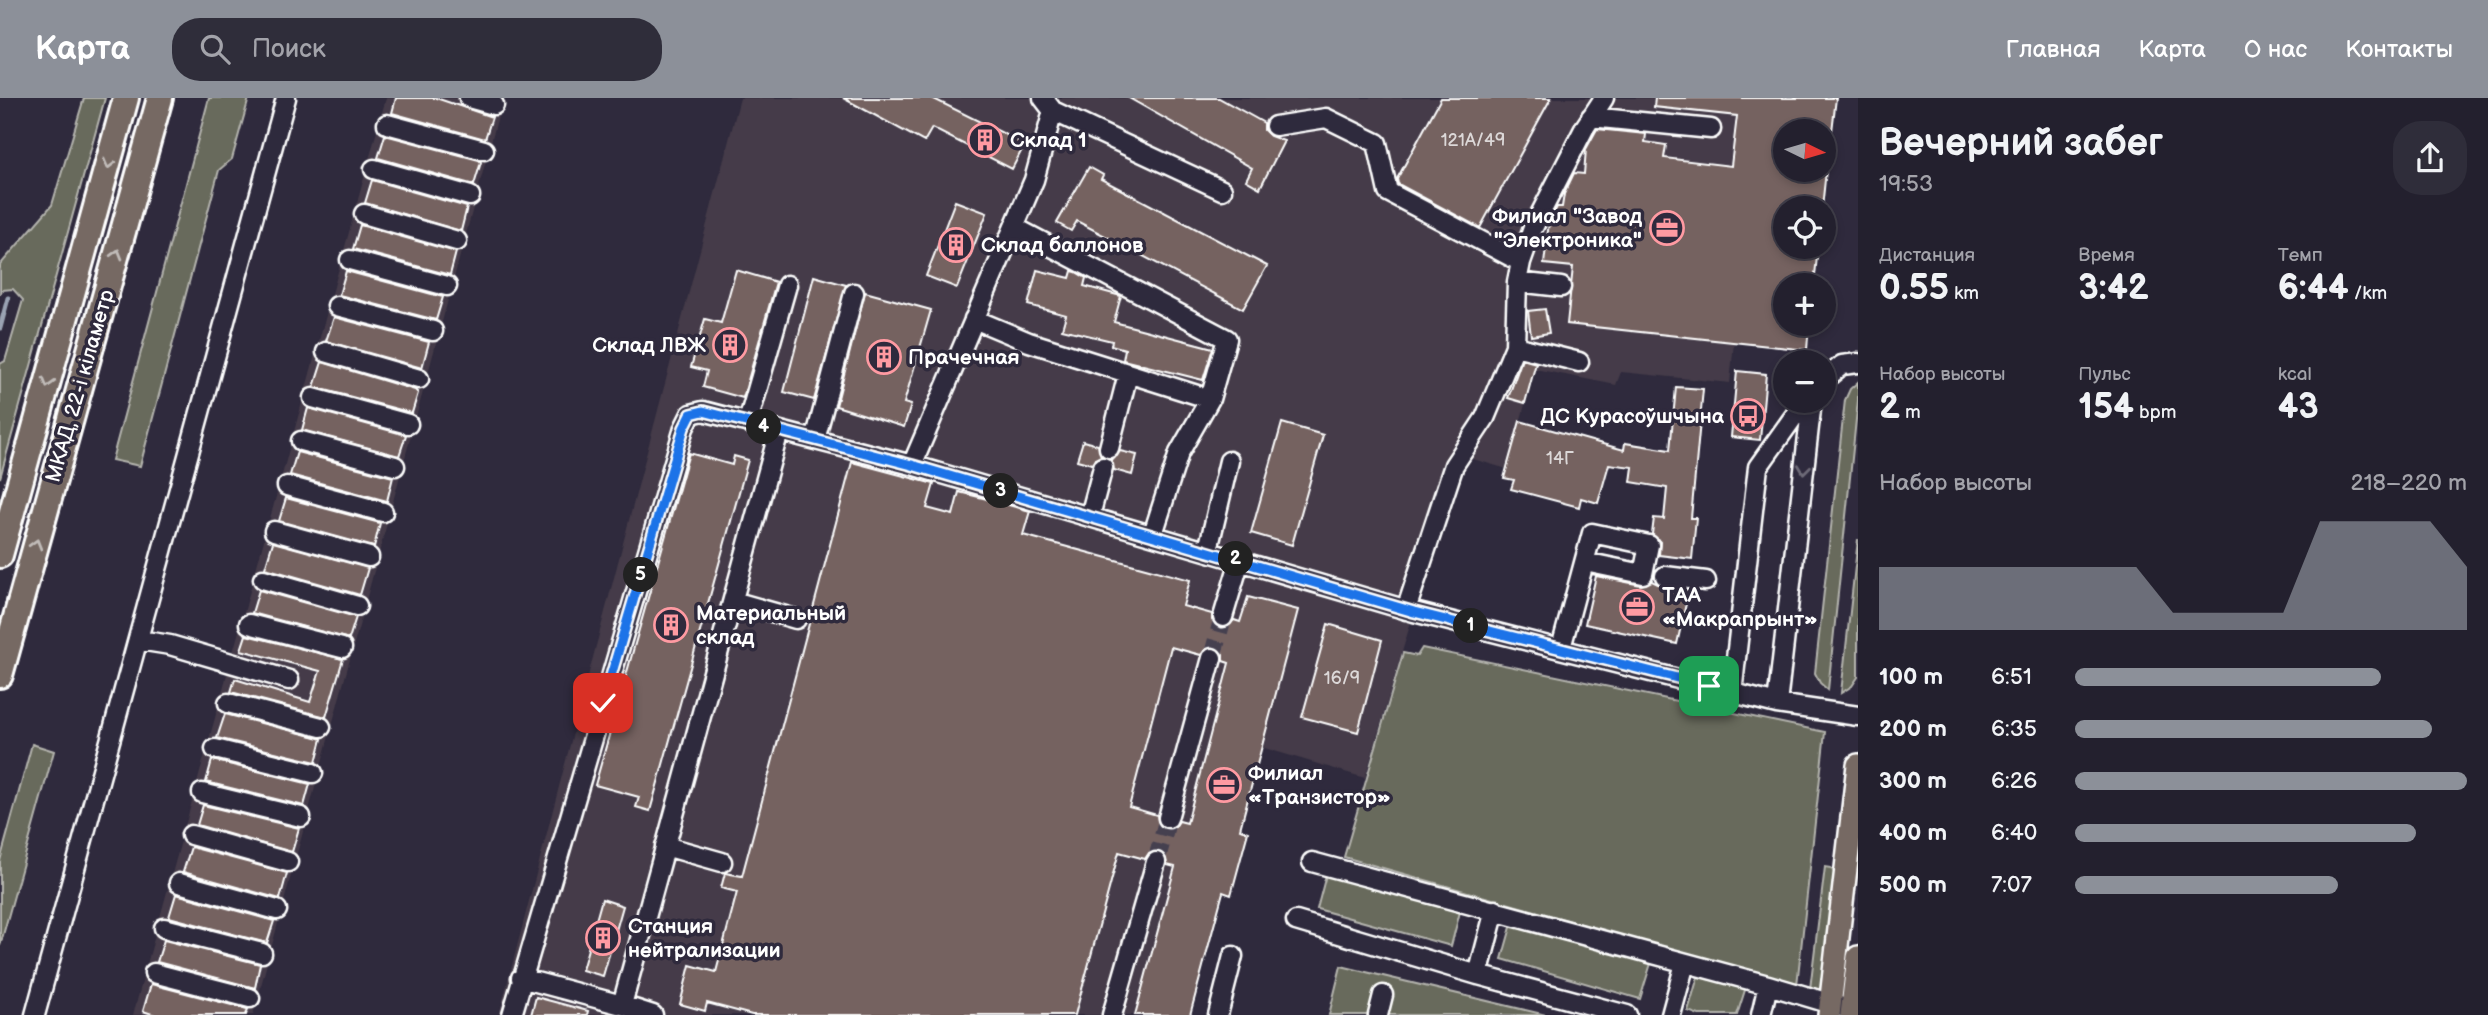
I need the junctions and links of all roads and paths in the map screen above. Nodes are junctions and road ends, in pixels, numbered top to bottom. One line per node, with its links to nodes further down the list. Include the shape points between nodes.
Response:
1 (126, 98): 56 (highway, МКАД, 22-і кіламетр, one-way to 56)
2 (160, 98): 73 (highway, МКАД, 22-і кіламетр, one-way to 2)
3 (286, 98): 69 (street)
4 (469, 98): 7 (street)
5 (1604, 98): 8 (street)
6 (1048, 104): 14 (street); 17 (street, via 1034,180)
7 (494, 105)
8 (1591, 117): 11 (street); 20 (street, via 1533,228)
9 (387, 124): 12 (street)
10 (1275, 126): 20 (street, via 1326,118 1377,143 1388,192)
11 (1711, 129)
12 (484, 150)
13 (374, 169): 15 (street)
14 (1223, 190)
15 (470, 196)
16 (364, 214): 18 (street)
17 (1014, 227): 27 (street); 37 (street, via 1227,339)
18 (457, 241)
19 (350, 260): 23 (street)
20 (1521, 262): 21 (street)
21 (1517, 282): 24 (street); 29 (street)
22 (788, 285): 40 (street)
23 (447, 286)
24 (1561, 287)
25 (854, 293): 43 (street)
26 (337, 306): 28 (street)
27 (974, 319): 34 (street); 47 (street)
28 (433, 331)
29 (1515, 346): 31 (street); 65 (street, via 1485,418 1454,465)
30 (326, 352): 35 (street)
31 (1579, 362)
32 (1858, 363): 33 (street)
33 (1836, 370)
34 (1128, 374): 37 (street); 45 (street)
35 (419, 379)
36 (313, 398): 41 (street)
37 (1210, 400): 54 (street, via 1179,453)
38 (1796, 413): 75 (street, via 1758,467)
39 (1811, 413): 77 (street, one-way to 77)
40 (748, 422): 42 (street); 103 (street, via 703,411 691,414 684,428)
41 (408, 424)
42 (779, 431): 43 (street); 63 (street)
43 (815, 440): 47 (street)
44 (301, 441): 48 (street)
45 (1109, 447)
46 (1229, 461): 55 (street)
47 (912, 465): 52 (street)
48 (395, 466)
49 (1103, 467): 52 (street)
50 (287, 486): 51 (street)
51 (383, 512)
52 (1090, 516): 54 (street)
53 (274, 531): 57 (street)
54 (1153, 534): 55 (street)
55 (1208, 550): 58 (street)
56 (0, 555)
57 (369, 557)
58 (1240, 560): 65 (street); 66 (street)
59 (1585, 562): 71 (street)
60 (1665, 576): 62 (street)
61 (263, 579): 64 (street)
62 (1706, 581)
63 (733, 601): 67 (street); 87 (street)
64 (357, 606)
65 (1406, 610): 71 (street)
66 (1223, 617)
67 (796, 619)
68 (248, 624): 70 (street)
69 (139, 640): 74 (street); 110 (street)
70 (342, 648)
71 (1561, 648): 75 (street)
72 (1212, 658): 85 (street)
73 (0, 675)
74 (289, 680)
75 (1732, 693): 77 (street)
76 (228, 703): 79 (street)
77 (1777, 704): 78 (street)
78 (1858, 716)
79 (321, 727)
80 (215, 749): 82 (street)
81 (1858, 765): 108 (main road)
82 (313, 773)
83 (202, 793): 84 (street)
84 (301, 817)
85 (1168, 818)
86 (191, 835): 88 (street)
87 (665, 846): 89 (street); 107 (street)
88 (288, 862)
89 (722, 862)
90 (1156, 862): 113 (street)
91 (1312, 862): 94 (street)
92 (179, 883): 93 (street)
93 (277, 910)
94 (1494, 910): 100 (street); 102 (street)
95 (1296, 921): 102 (street)
96 (164, 928): 97 (street)
97 (262, 953)
98 (1233, 956): 114 (street)
99 (1858, 957): 109 (main road)
100 (1685, 963): 104 (street); 117 (street)
101 (154, 973): 106 (street)
102 (1478, 975): 116 (street)
103 (521, 978): 107 (street); 111 (street)
104 (1768, 985): 108 (street); 118 (street)
105 (1382, 995): 115 (street)
106 (250, 998)
107 (622, 1005): 112 (street)
108 (1830, 1009): 109 (street)
109 (1854, 1013)
110 (35, 1015)
111 (512, 1015)
112 (653, 1015)
113 (1112, 1015)
114 (1218, 1015)
115 (1378, 1015)
116 (1627, 1015)
117 (1671, 1015)
118 (1761, 1015)

